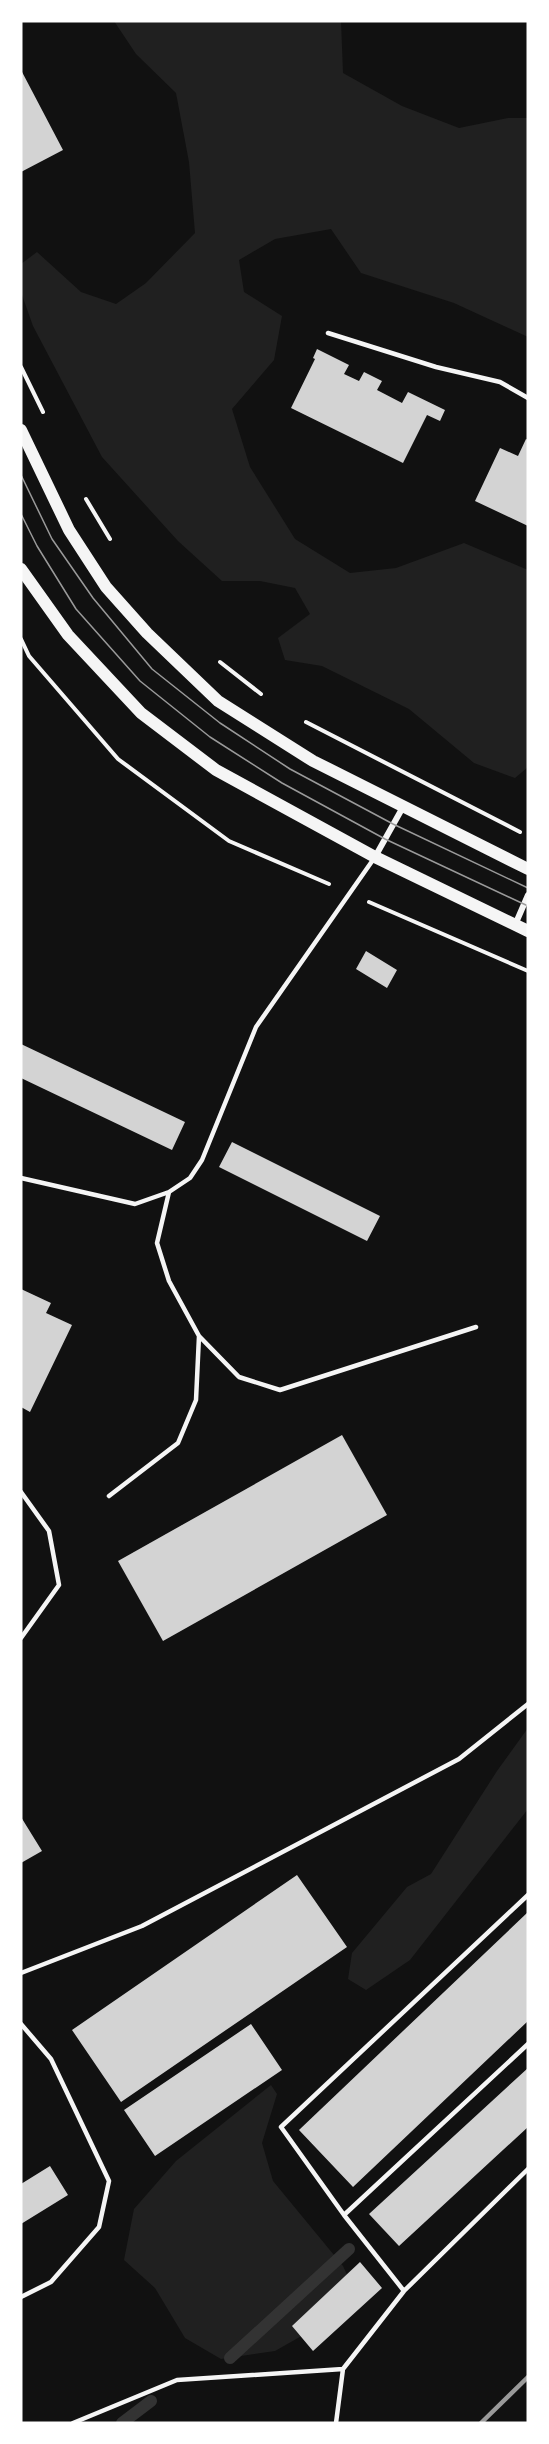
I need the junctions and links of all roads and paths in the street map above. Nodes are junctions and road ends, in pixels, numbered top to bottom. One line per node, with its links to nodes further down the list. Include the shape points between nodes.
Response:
1 (328, 333): 3 (lane, via 436,367 500,382)
2 (21, 367): 4 (path)
3 (528, 398)
4 (47, 420)
5 (21, 432): 13 (main road, via 69,530 106,587 147,633 218,701 313,761)
6 (83, 493): 7 (path)
7 (111, 542)
8 (21, 568): 15 (main road, via 68,635 141,713 216,770)
9 (21, 639): 17 (path, via 30,656 118,759 229,841)
10 (218, 661): 11 (path)
11 (264, 696)
12 (304, 722): 14 (path)
13 (403, 806): 15 (street); 16 (main road)
14 (528, 836)
15 (375, 857): 17 (lane); 19 (main road)
16 (528, 869)
17 (351, 894): 21 (path); 23 (lane, via 256,1027 202,1160 190,1178)
18 (528, 895): 19 (street)
19 (515, 925): 20 (main road)
20 (528, 931)
21 (528, 971)
22 (21, 1178): 23 (lane, via 135,1204)
23 (169, 1192): 25 (lane, via 157,1243 169,1281)
24 (476, 1327): 25 (lane, via 279,1390 239,1377)
25 (199, 1336): 27 (lane, via 196,1400 178,1443)
26 (21, 1492): 28 (lane, via 49,1531 59,1585)
27 (108, 1496)
28 (21, 1638)
29 (528, 1704): 31 (lane, via 459,1759 142,1926)
30 (528, 1895): 35 (lane, via 281,2127)
31 (21, 1973)
32 (21, 2025): 37 (lane, via 51,2059 109,2181 99,2227 51,2282)
33 (528, 2044): 35 (lane)
34 (528, 2169): 36 (lane)
35 (344, 2215): 36 (lane)
36 (404, 2291): 38 (lane)
37 (21, 2297)
38 (343, 2369): 39 (lane, via 177,2380); 40 (lane)
39 (73, 2423)
40 (336, 2423)

